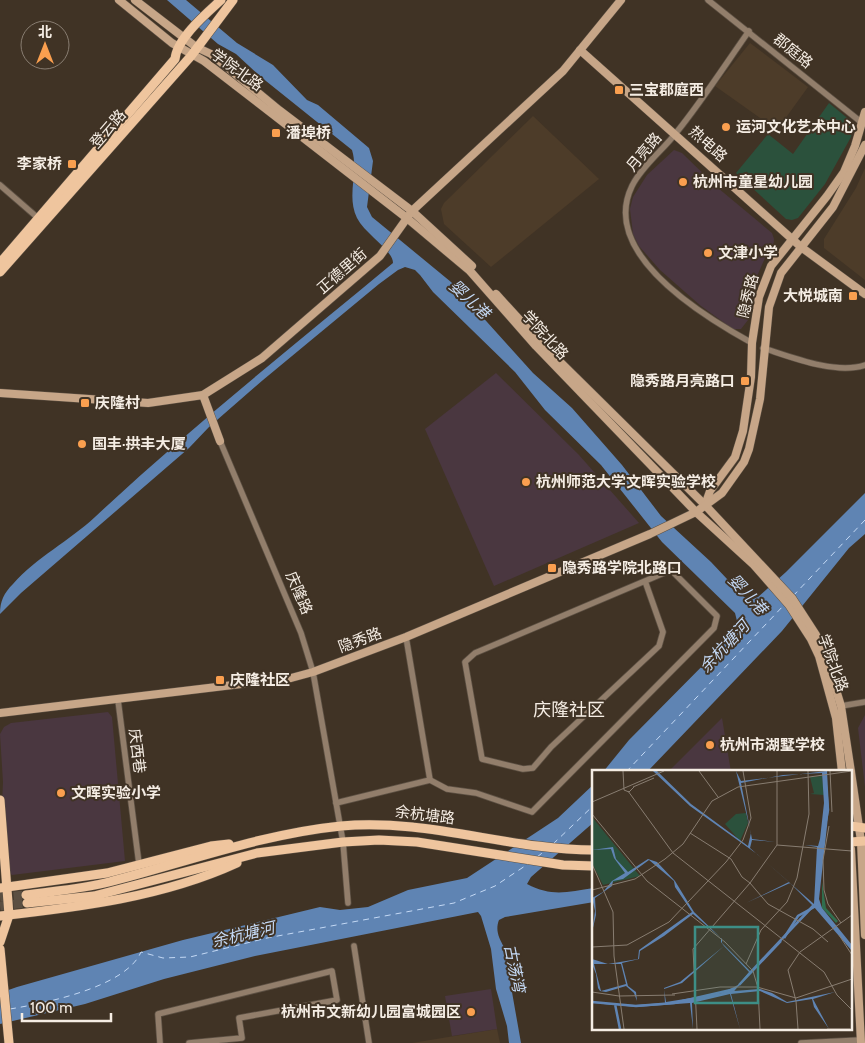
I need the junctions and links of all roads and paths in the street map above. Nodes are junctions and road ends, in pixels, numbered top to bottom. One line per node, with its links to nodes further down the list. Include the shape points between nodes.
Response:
1 (119, 0): 9 (main road, 学院北路)
2 (135, 0): 8 (main road, 学院北路)
3 (221, 0): 8 (main road, 登云路, via 210,8)
4 (233, 0): 10 (main road, 登云路)
5 (621, 0): 11 (main road, 正德里街)
6 (708, 0): 7 (street, 郡庭路)
7 (749, 31): 14 (street, 郡庭路); 15 (street, 月亮路)
8 (186, 38): 9 (main road, 登云路); 10 (main road, 学院北路)
9 (179, 47): 12 (main road, 学院北路); 19 (main road, 登云路, via 175,59)
10 (196, 48): 12 (main road, 登云路); 17 (main road, 学院北路, via 211,54)
11 (580, 50): 15 (main road, 热电路); 20 (main road, 正德里街, via 563,71)
12 (191, 56): 17 (main road, 学院北路, via 204,61); 24 (main road, 登云路)
13 (865, 112): 14 (main road, 隐秀路)
14 (861, 122): 21 (main road, 隐秀路, via 856,146 844,172)
15 (676, 133): 21 (main road, 热电路); 26 (street, 月亮路, via 632,186 626,208 631,241 639,255 665,282 723,327)
16 (865, 146): 22 (main road, 隐秀路, via 832,207)
17 (352, 171): 20 (main road, 学院北路, via 371,190); 20 (main road, 学院北路, via 372,181)
18 (0, 185): 19 (street)
19 (38, 218): 23 (main road, 登云路)
20 (409, 218): 30 (main road, 正德里街, via 380,256 262,358); 32 (main road, 学院北路, via 478,272 539,341); 33 (main road, 学院北路, via 480,281 536,346)
21 (792, 239): 22 (main road, 热电路); 26 (main road, 隐秀路, via 771,266 759,297)
22 (801, 247): 25 (main road, 热电路); 27 (main road, 隐秀路, via 781,272 769,307)
23 (0, 263)
24 (0, 272)
25 (865, 294)
26 (752, 343): 32 (main road, 隐秀路, via 752,377 743,431 735,457 710,491)
27 (763, 348): 28 (street, via 813,363 839,367); 32 (main road, 隐秀路, via 760,399 746,455 722,493)
28 (865, 365)
29 (0, 392): 30 (main road, 正德里街, via 148,403)
30 (203, 395): 31 (main road, 庆隆路)
31 (220, 441): 38 (street, 庆隆路, via 301,633)
32 (704, 505): 33 (main road, 隐秀路); 34 (main road, 学院北路)
33 (696, 512): 34 (main road, 学院北路); 37 (main road, 隐秀路)
34 (756, 563): 36 (main road, 学院北路, via 792,598)
35 (645, 581): 35 (street, via 475,653 465,662 482,759 523,769 533,768 551,746 658,646 663,632); 46 (street, via 671,570 717,616 714,628 532,812 476,793 447,789)
36 (814, 637): 41 (main road, 学院北路, via 825,654); 43 (main road, 学院北路, via 836,718)
37 (406, 638): 38 (main road, 隐秀路); 46 (street)
38 (313, 672): 39 (main road, 隐秀路, via 290,678); 48 (street, 庆隆路)
39 (118, 700): 42 (main road, 隐秀路); 57 (street, 庆西巷)
40 (865, 702): 41 (street)
41 (841, 706): 44 (main road, 学院北路)
42 (0, 713)
43 (842, 770)
44 (851, 770)
45 (852, 779): 50 (main road, 学院北路)
46 (430, 780): 48 (street)
47 (0, 800): 60 (main road)
48 (336, 802): 49 (street, 庆隆路)
49 (340, 826): 52 (main road, 余杭塘路); 53 (street, 庆隆路); 54 (main road, 余杭塘路, via 405,826 502,841)
50 (859, 827): 51 (main road, 学院北路)
51 (863, 841): 63 (main road, 学院北路)
52 (254, 842): 55 (main road, 余杭塘路, via 107,882 27,899 94,896); 57 (main road, 余杭塘路, via 211,846)
53 (343, 842): 55 (main road, 余杭塘路); 58 (main road, 余杭塘路, via 417,842 563,865); 61 (street, 庆隆路)
54 (592, 850)
55 (257, 853): 62 (main road, 余杭塘路, via 215,873 152,891 92,905)
56 (852, 856): 59 (main road)
57 (139, 864): 60 (main road, 余杭塘路, via 71,880)
58 (592, 866)
59 (852, 874): 68 (main road)
60 (3, 888): 62 (main road)
61 (348, 903)
62 (4, 915): 64 (main road)
63 (865, 935)
64 (0, 942)
65 (354, 946): 72 (street)
66 (0, 949): 69 (main road)
67 (243, 1040): 70 (street, via 239,1018 336,1000 332,971 158,1014); 71 (street)
68 (861, 1042): 73 (street)
69 (9, 1043)
70 (160, 1043)
71 (189, 1043)
72 (369, 1043)
73 (801, 1043)

